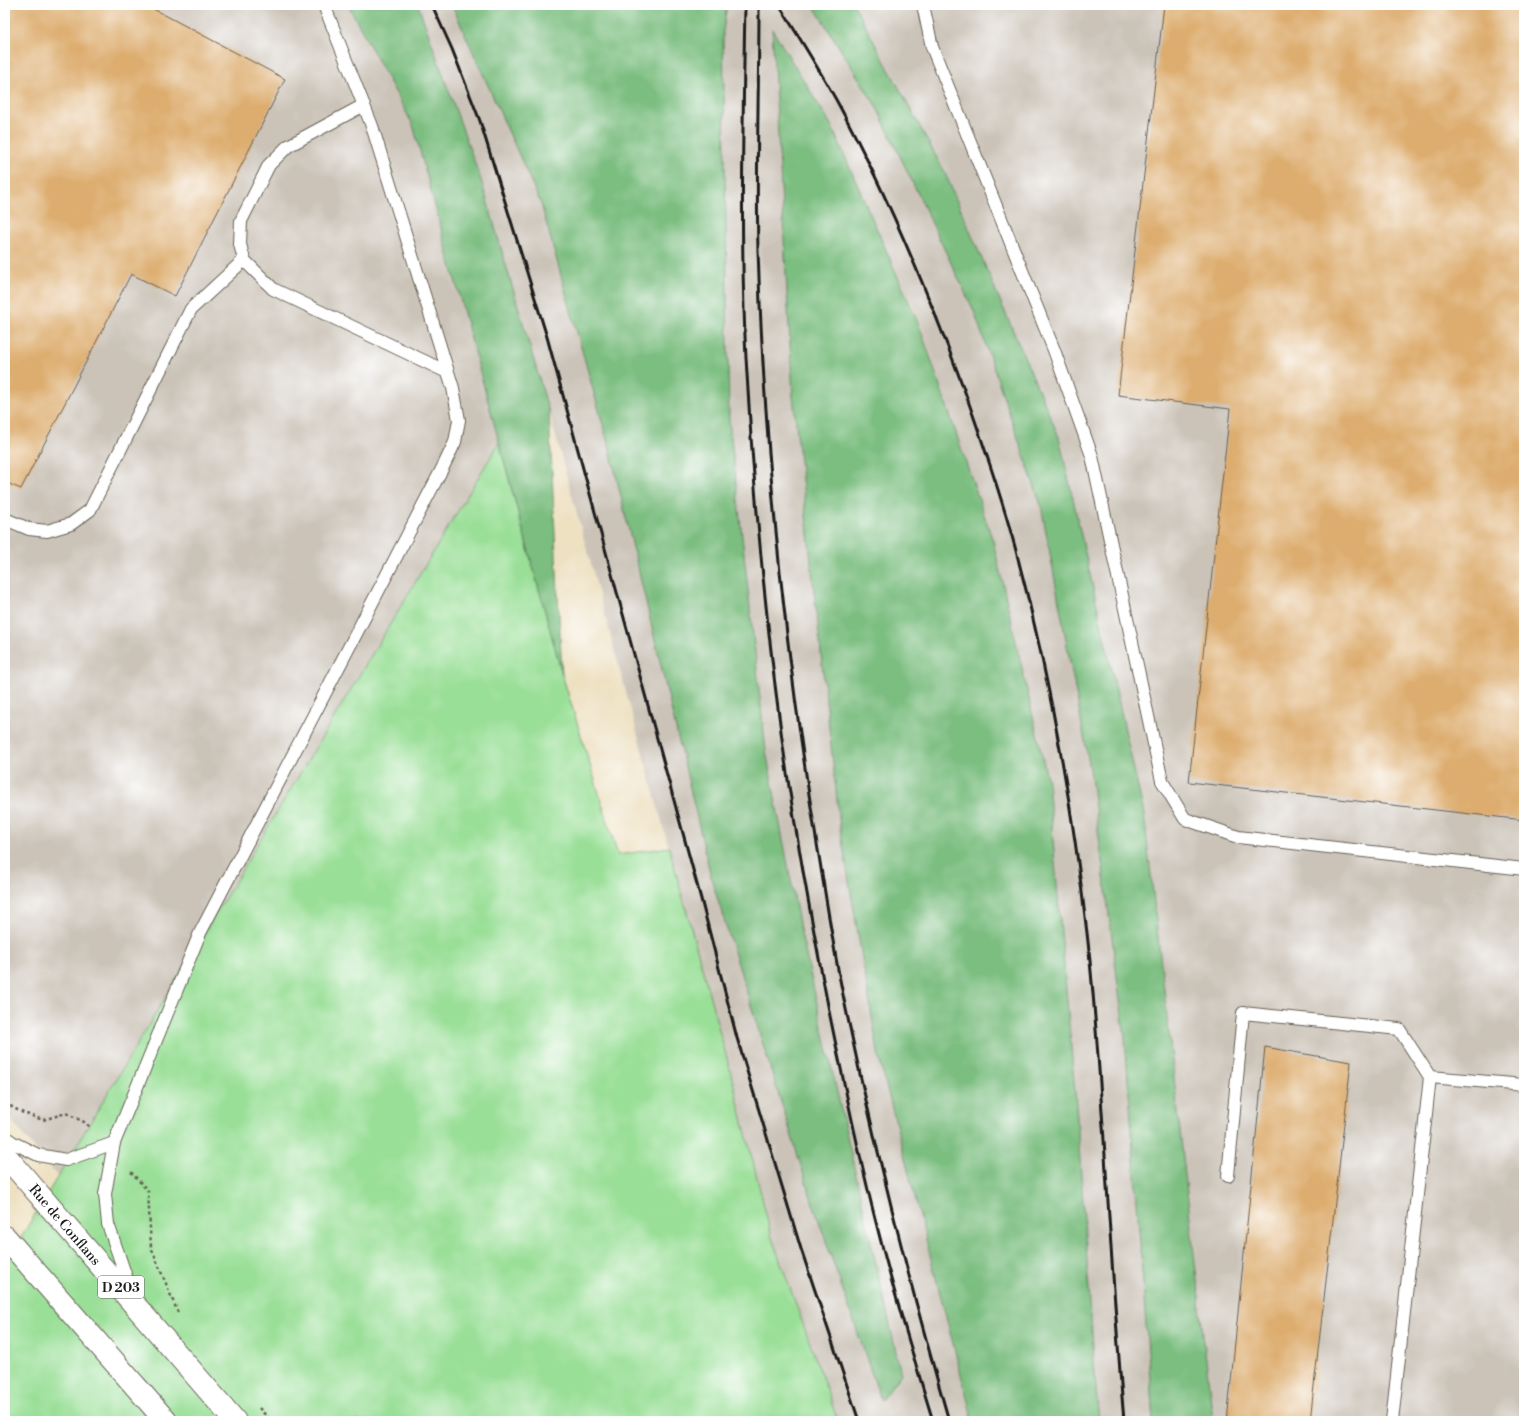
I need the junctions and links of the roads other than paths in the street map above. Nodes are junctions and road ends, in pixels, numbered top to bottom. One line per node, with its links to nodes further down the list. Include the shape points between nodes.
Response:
1 (324, 5): 3 (lane)
2 (923, 5): 7 (lane, via 932,47 1054,350 1092,456 1162,781 1185,819 1238,838)
3 (364, 105): 4 (lane, via 288,146 269,165 241,221 240,244); 5 (lane)
4 (244, 260): 5 (lane, via 273,289); 6 (lane, via 191,309 90,510 71,524 47,531 29,529)
5 (448, 372): 11 (lane, via 459,420 455,442 200,933)
6 (5, 519)
7 (1524, 869)
8 (1430, 1077): 9 (lane); 13 (lane, via 1399,1029 1243,1013); 18 (lane)
9 (1524, 1085)
10 (5, 1137): 11 (lane, via 38,1155 66,1160)
11 (111, 1147): 15 (lane, via 105,1194 108,1224)
12 (5, 1155): 15 (main road, Rue de Conflans / D 203)
13 (1228, 1176)
14 (5, 1237): 16 (main road)
15 (137, 1306): 17 (main road, Rue de Conflans / D 203)
16 (166, 1421)
17 (236, 1421)
18 (1392, 1421)

